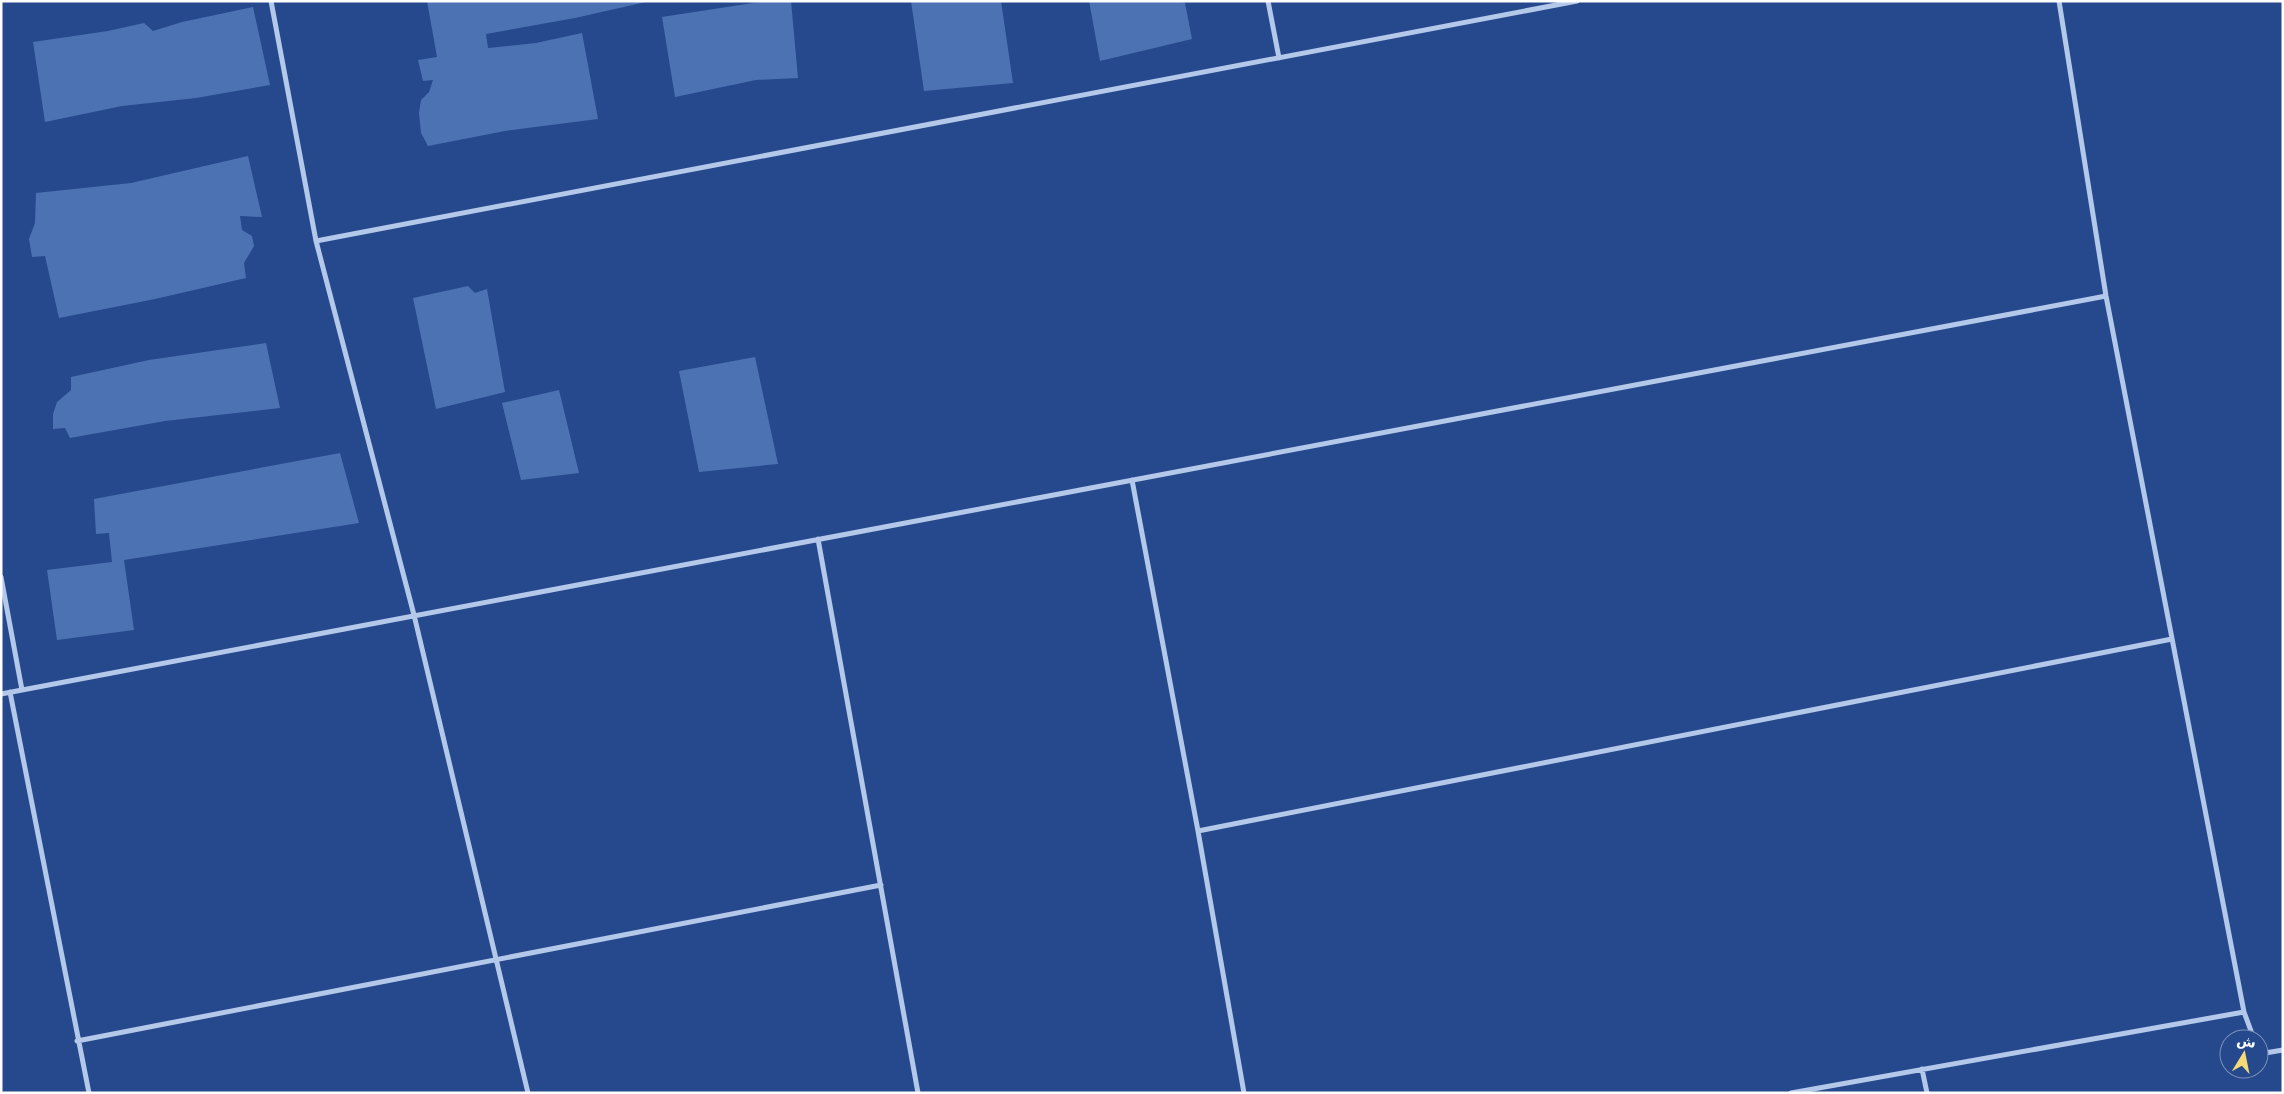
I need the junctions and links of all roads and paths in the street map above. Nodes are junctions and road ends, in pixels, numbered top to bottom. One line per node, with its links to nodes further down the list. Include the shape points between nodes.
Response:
1 (271, 1): 6 (street)
2 (1268, 1): 5 (street)
3 (1577, 1): 5 (street)
4 (2059, 1): 7 (street)
5 (1279, 58): 6 (street)
6 (316, 241): 11 (street)
7 (2106, 296): 8 (street); 12 (street)
8 (1132, 480): 9 (street); 16 (street)
9 (818, 539): 11 (street); 17 (street)
10 (1, 577): 13 (street)
11 (414, 615): 13 (street); 18 (street)
12 (2172, 639): 16 (street); 19 (street)
13 (22, 690): 14 (street)
14 (10, 692): 15 (street); 21 (street)
15 (1, 694)
16 (1198, 831): 28 (street)
17 (881, 885): 18 (street); 27 (street)
18 (497, 960): 21 (street); 26 (street)
19 (2244, 1012): 20 (street); 24 (street)
20 (2250, 1029)
21 (77, 1041): 25 (street)
22 (2283, 1050): 23 (street)
23 (2269, 1052)
24 (1922, 1069): 29 (street); 30 (street)
25 (89, 1093)
26 (528, 1093)
27 (918, 1093)
28 (1244, 1093)
29 (1791, 1093)
30 (1926, 1093)

